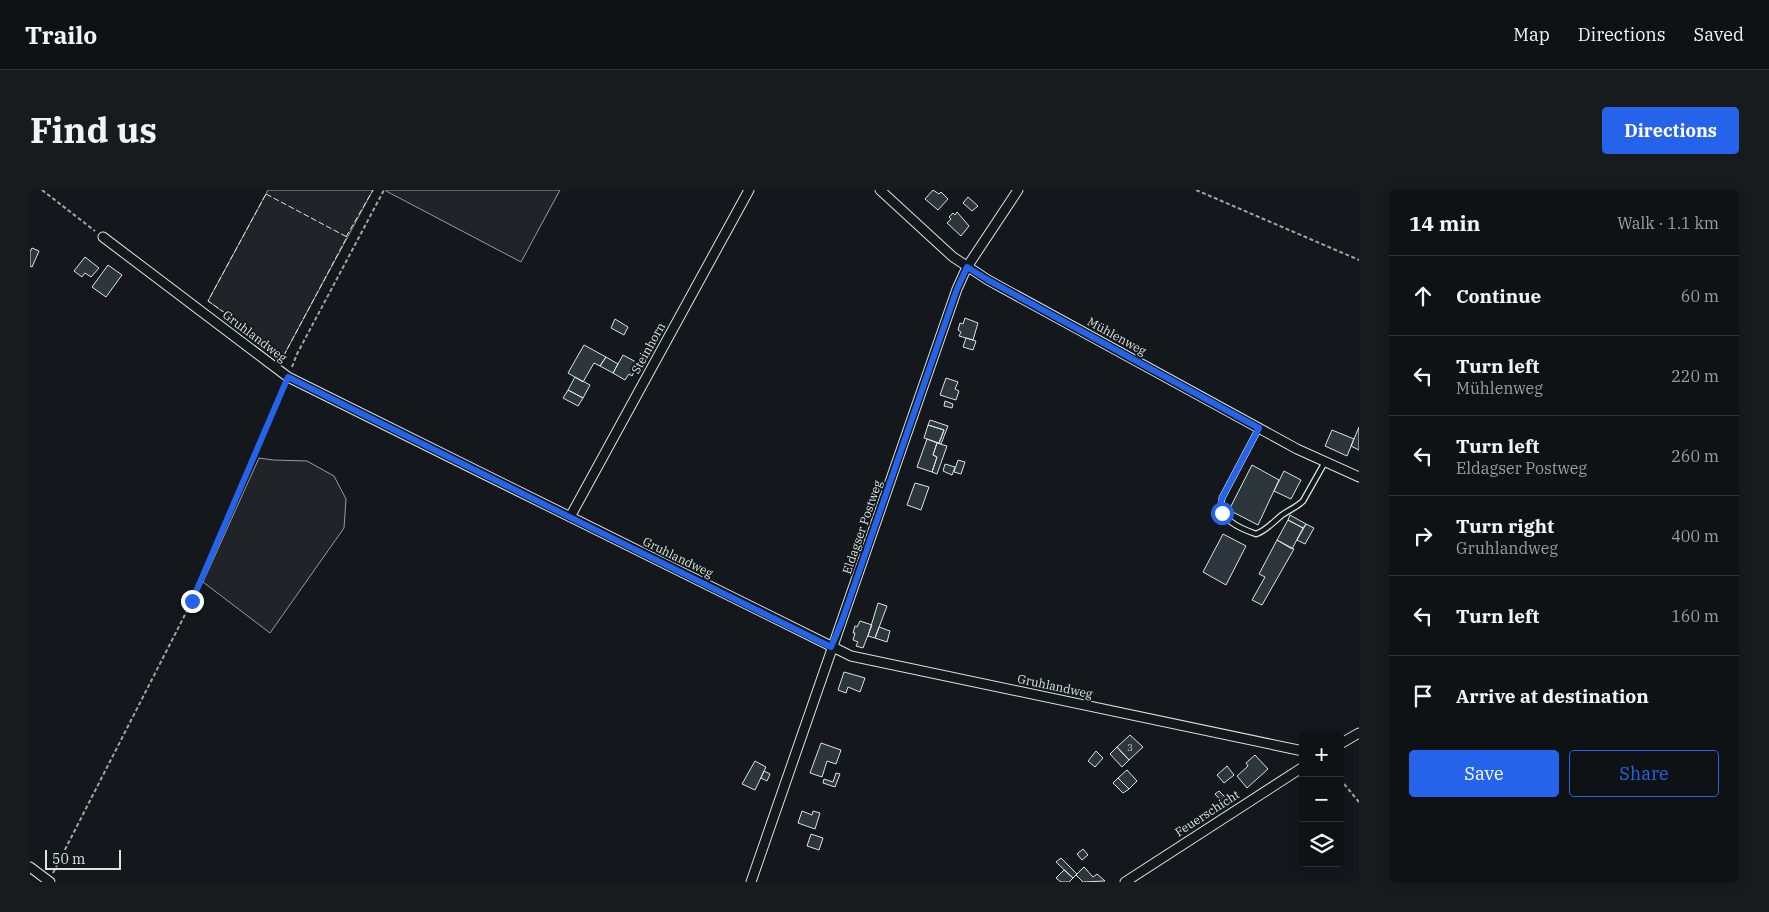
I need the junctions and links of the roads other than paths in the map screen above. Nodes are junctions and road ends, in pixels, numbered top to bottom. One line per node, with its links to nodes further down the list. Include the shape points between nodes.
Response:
1 (749, 190): 9 (street, Steinhorn)
2 (880, 190): 5 (street, Mühlenweg)
3 (1018, 190): 5 (street, Eldagser Postweg)
4 (103, 237): 9 (street, Gruhlandweg, via 288,377)
5 (967, 267): 6 (street, Mühlenweg); 10 (street, Eldagser Postweg)
6 (1259, 428): 7 (street, Mühlenweg); 7 (lane, via 1220,505 1222,513 1246,531 1262,532 1281,515 1298,506)
7 (1325, 462): 8 (street, Mühlenweg)
8 (1359, 477)
9 (570, 518): 10 (street, Gruhlandweg)
10 (831, 647): 13 (street, Gruhlandweg, via 851,656); 18 (street, Eldagser Postweg)
11 (1359, 733): 12 (street)
12 (1344, 742)
13 (1299, 750)
14 (1299, 770): 16 (street, Feuerschicht)
15 (30, 867): 17 (street)
16 (1128, 881)
17 (49, 882)
18 (751, 882)

